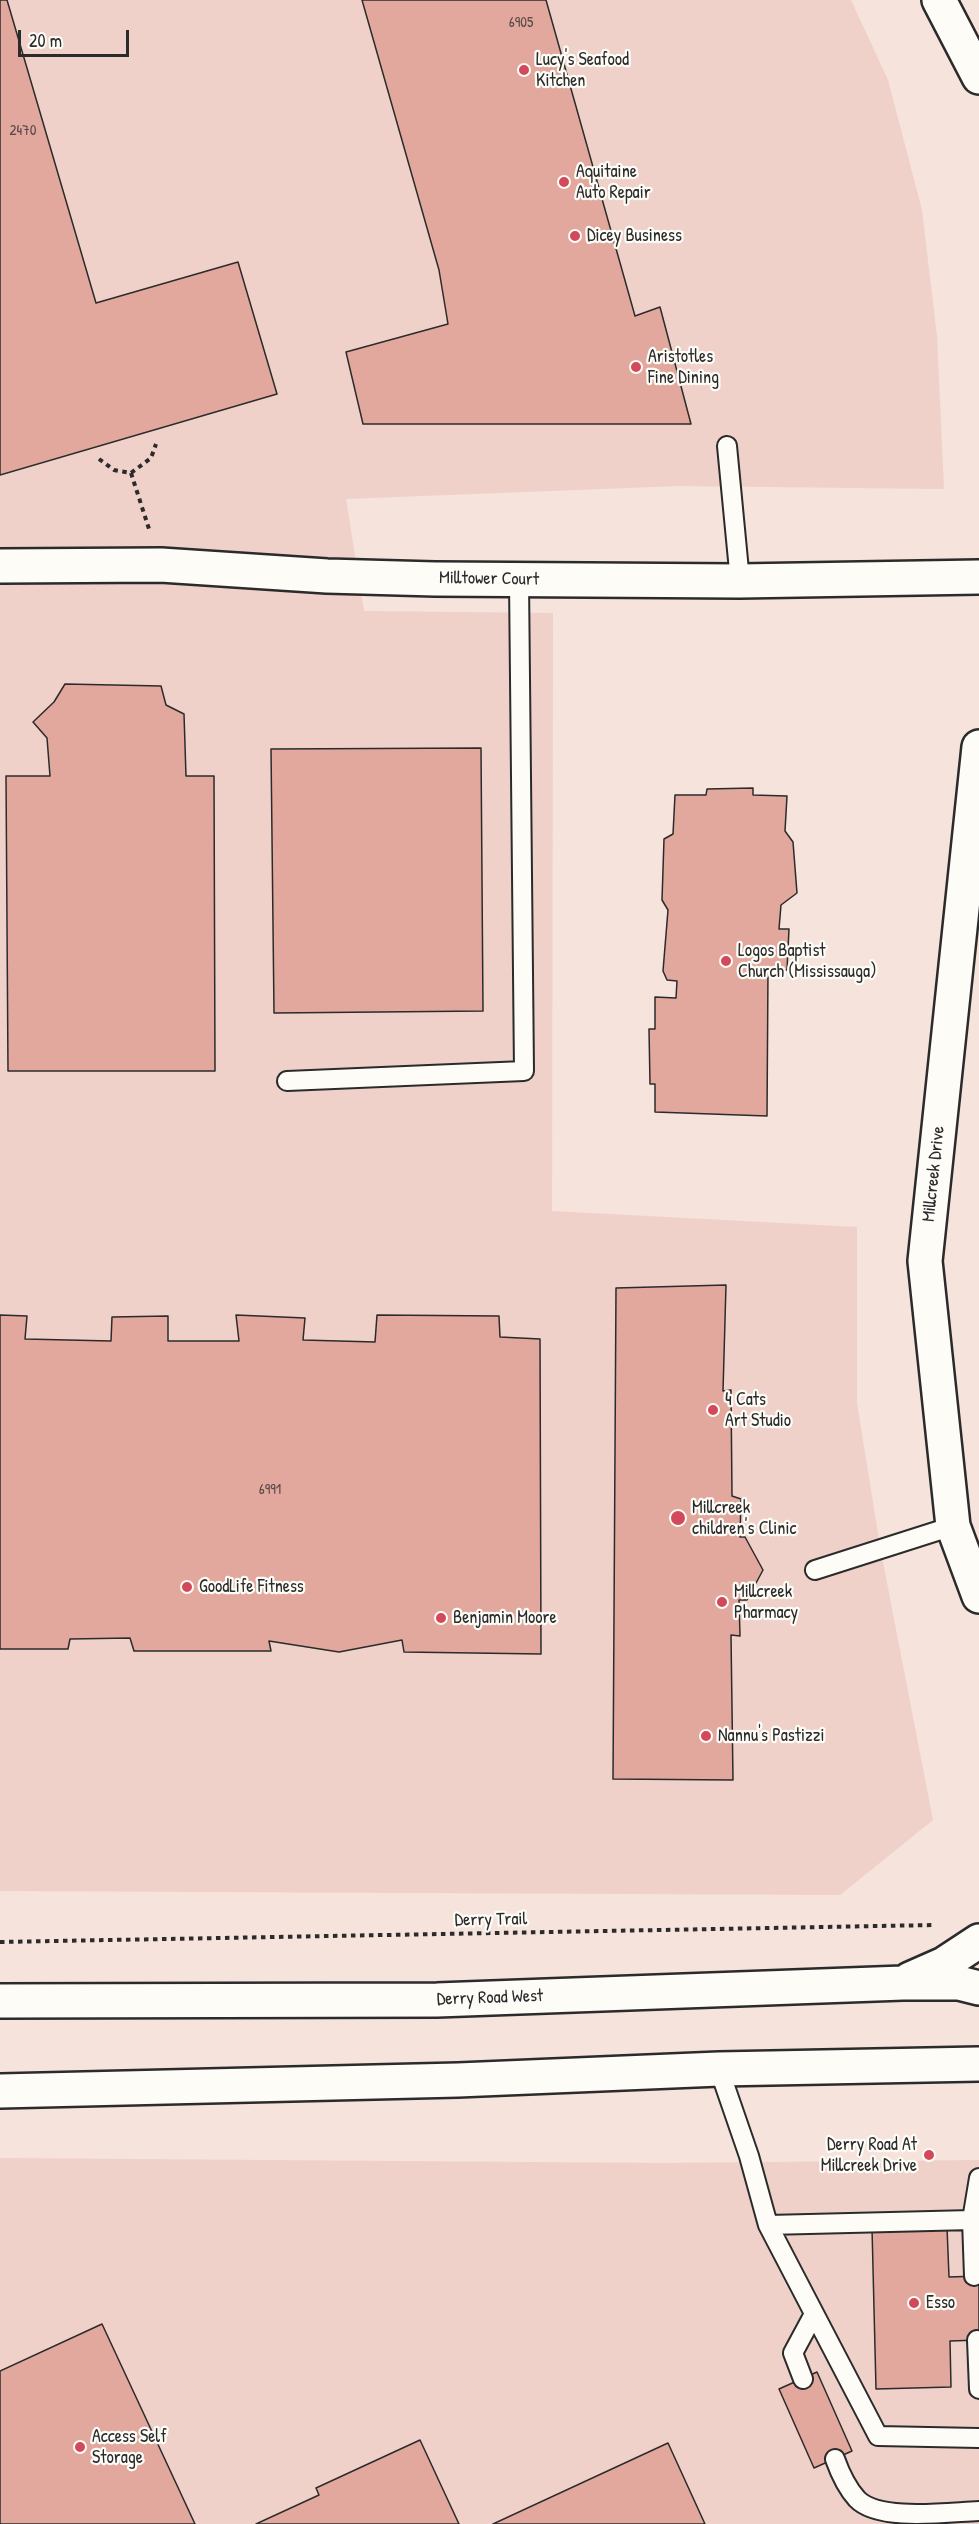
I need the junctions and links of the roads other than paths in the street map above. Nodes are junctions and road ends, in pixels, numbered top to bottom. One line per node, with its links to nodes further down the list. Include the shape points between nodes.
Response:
1 (939, 0): 2 (main road)
2 (979, 77)
3 (727, 446): 7 (lane)
4 (0, 566): 6 (main road, Milltower Court, via 161,565 327,576)
5 (979, 577): 7 (main road, Milltower Court)
6 (519, 580): 7 (main road, Milltower Court); 9 (lane, via 524,1071)
7 (740, 581)
8 (979, 747): 10 (main road, Millcreek Drive, via 925,1261)
9 (287, 1081)
10 (953, 1526): 11 (lane); 12 (main road, Millcreek Drive)
11 (815, 1570)
12 (979, 1596)
13 (979, 1941): 14 (main road, via 944,1964)
14 (903, 1983): 15 (main road, Derry Road West, via 959,1983); 16 (main road, Derry Road West, via 436,2000)
15 (979, 1988)
16 (0, 2001)
17 (979, 2064): 18 (main road)
18 (719, 2069): 19 (main road, via 459,2080); 22 (lane)
19 (0, 2091)
20 (979, 2178): 21 (lane)
21 (975, 2219): 22 (lane); 23 (lane)
22 (768, 2225): 25 (lane)
23 (976, 2242): 24 (lane)
24 (974, 2276)
25 (814, 2314): 27 (lane, via 793,2353); 29 (lane, via 878,2436)
26 (977, 2340): 28 (lane)
27 (803, 2379)
28 (979, 2389)
29 (979, 2438)
30 (835, 2459): 31 (lane, via 858,2500 885,2513)
31 (979, 2511)

